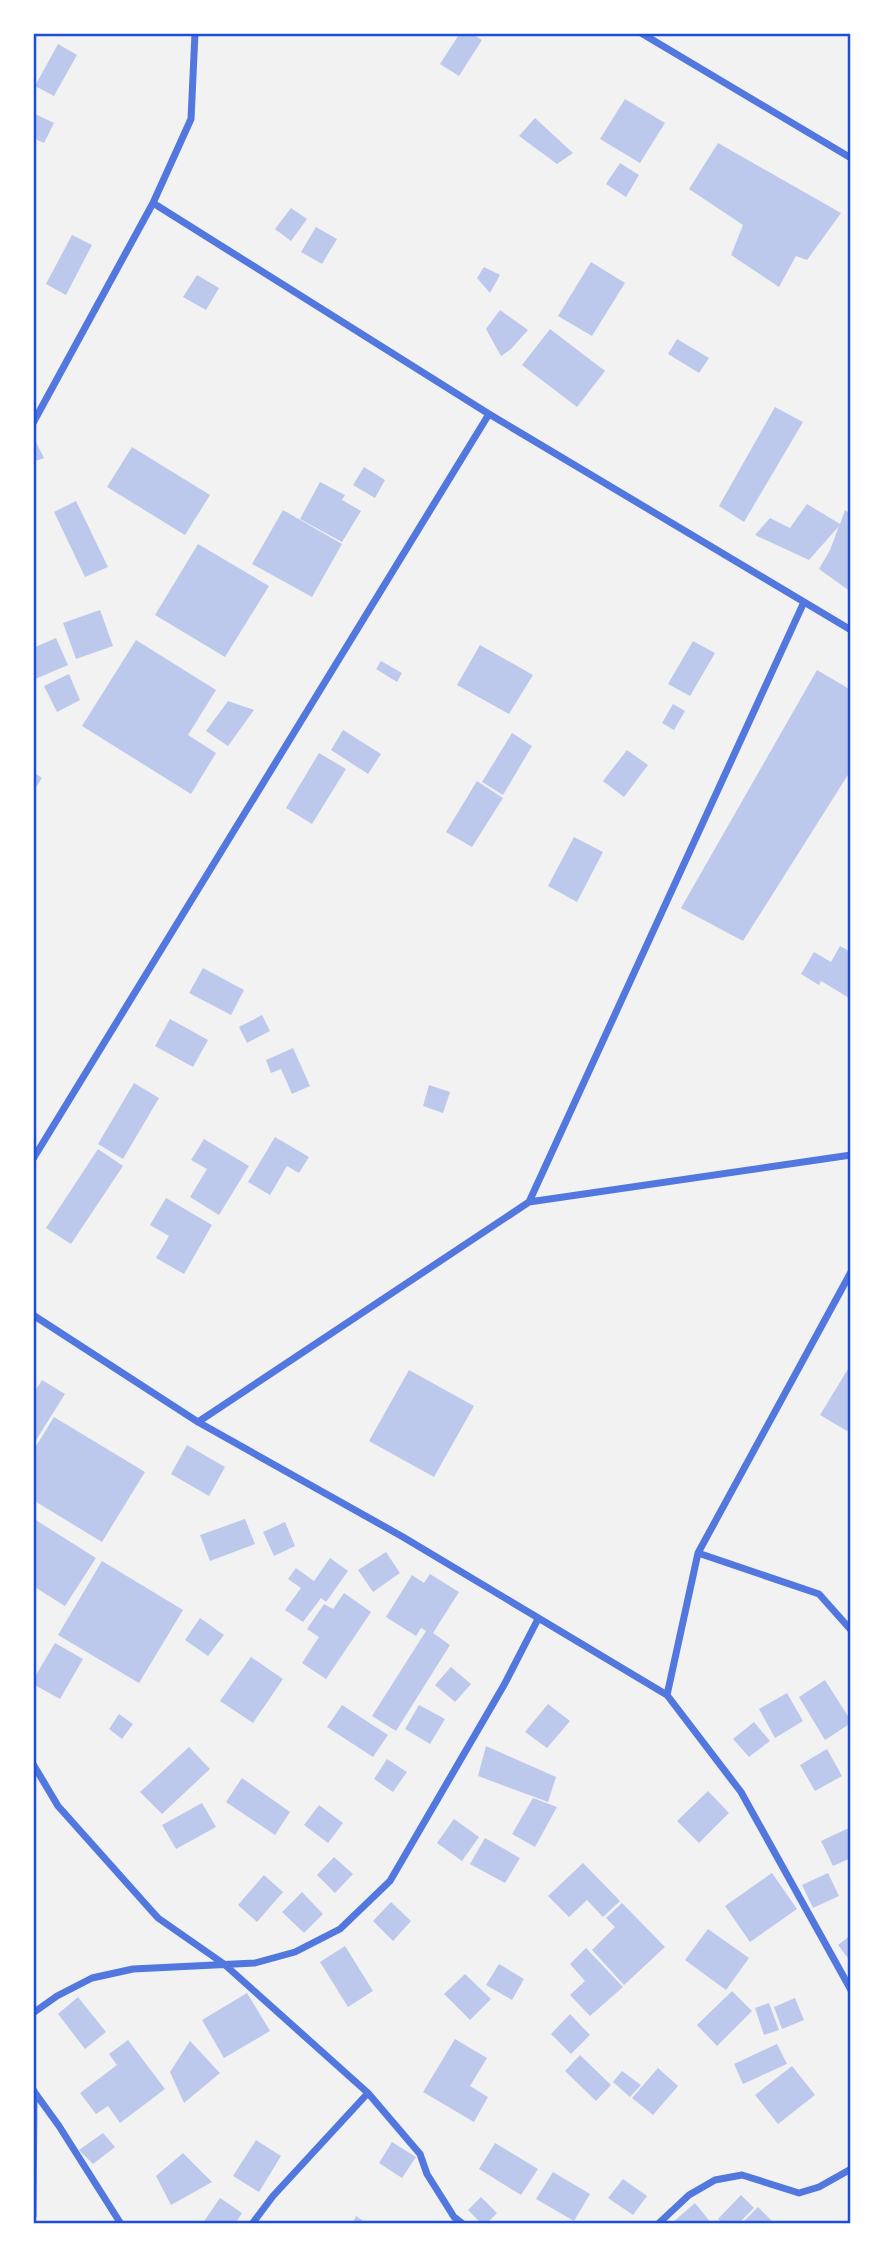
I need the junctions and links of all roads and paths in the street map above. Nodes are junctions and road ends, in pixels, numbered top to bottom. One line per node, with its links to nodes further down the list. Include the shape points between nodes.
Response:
1 (195, 33): 4 (street, via 191,119)
2 (641, 33): 3 (street)
3 (851, 158)
4 (153, 204): 5 (street); 6 (street)
5 (489, 414): 7 (street); 10 (street)
6 (33, 423)
7 (804, 602): 8 (street); 11 (street)
8 (851, 630)
9 (851, 1155): 11 (street)
10 (33, 1158)
11 (529, 1202): 14 (street)
12 (851, 1272): 15 (street)
13 (33, 1315): 14 (street)
14 (198, 1422): 16 (street)
15 (698, 1552): 17 (street, via 819,1594); 18 (street)
16 (538, 1619): 18 (street); 20 (street, via 390,1881 340,1929 295,1952 255,1963)
17 (851, 1630)
18 (667, 1695): 21 (street, via 741,1792)
19 (33, 1764): 20 (street, via 58,1806 158,1918)
20 (224, 1964): 22 (street, via 133,1969 92,1978); 24 (street)
21 (851, 1990)
22 (33, 2013)
23 (33, 2091): 26 (street); 27 (street)
24 (368, 2093): 28 (street); 29 (street, via 420,2154 427,2174)
25 (851, 2169): 30 (street, via 799,2193 742,2175 715,2180 689,2195)
26 (33, 2216)
27 (121, 2224)
28 (252, 2224)
29 (463, 2224)
30 (658, 2224)

